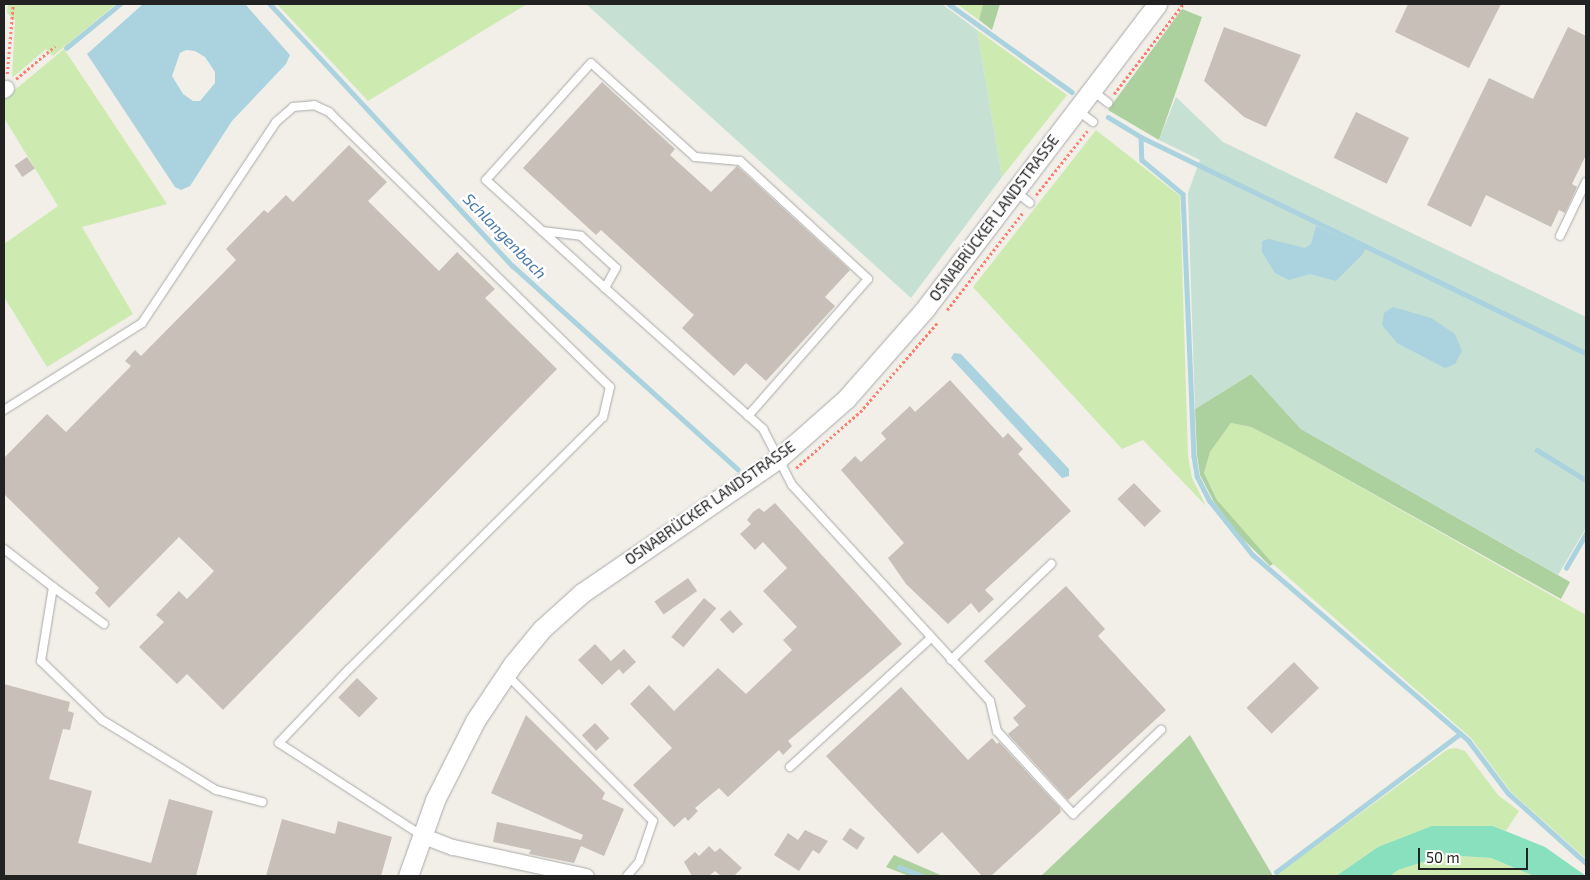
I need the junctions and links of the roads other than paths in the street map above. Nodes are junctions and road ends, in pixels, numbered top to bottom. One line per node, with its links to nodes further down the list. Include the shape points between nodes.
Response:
1 (1156, 4): 2 (street, OSNABRÜCKER LANDSTRASSE)
2 (1091, 90): 3 (lane); 4 (street, OSNABRÜCKER LANDSTRASSE)
3 (1108, 103)
4 (1077, 110): 5 (lane); 7 (street, OSNABRÜCKER LANDSTRASSE)
5 (1093, 122)
6 (1586, 182): 10 (lane)
7 (1015, 191): 8 (lane); 14 (street, OSNABRÜCKER LANDSTRASSE, via 888,353 846,399)
8 (1030, 203)
9 (542, 231): 11 (lane); 11 (lane, via 581,236 616,268); 13 (lane, via 486,180 591,63 695,157 740,161 868,279)
10 (1560, 236)
11 (605, 288): 13 (lane)
12 (4, 410): 25 (lane, via 142,323 276,122 293,107 314,105 329,112 610,387 603,417 349,669 280,743)
13 (748, 416): 14 (lane, via 763,430)
14 (779, 458): 19 (lane, via 792,485); 21 (street, OSNABRÜCKER LANDSTRASSE, via 582,593 542,629)
15 (4, 549): 17 (lane)
16 (1051, 564): 20 (lane)
17 (53, 587): 18 (lane); 24 (lane, via 41,661 102,720 216,790)
18 (104, 624)
19 (931, 638): 20 (lane); 23 (lane)
20 (951, 660): 22 (lane, via 990,701 997,731 1073,814)
21 (506, 674): 25 (street, OSNABRÜCKER LANDSTRASSE, via 451,765); 28 (lane, via 653,822 638,862)
22 (1161, 730)
23 (790, 767)
24 (262, 802)
25 (421, 835): 26 (street, OSNABRÜCKER LANDSTRASSE); 27 (street, via 453,847)
26 (408, 876)
27 (586, 876)
28 (627, 876)

